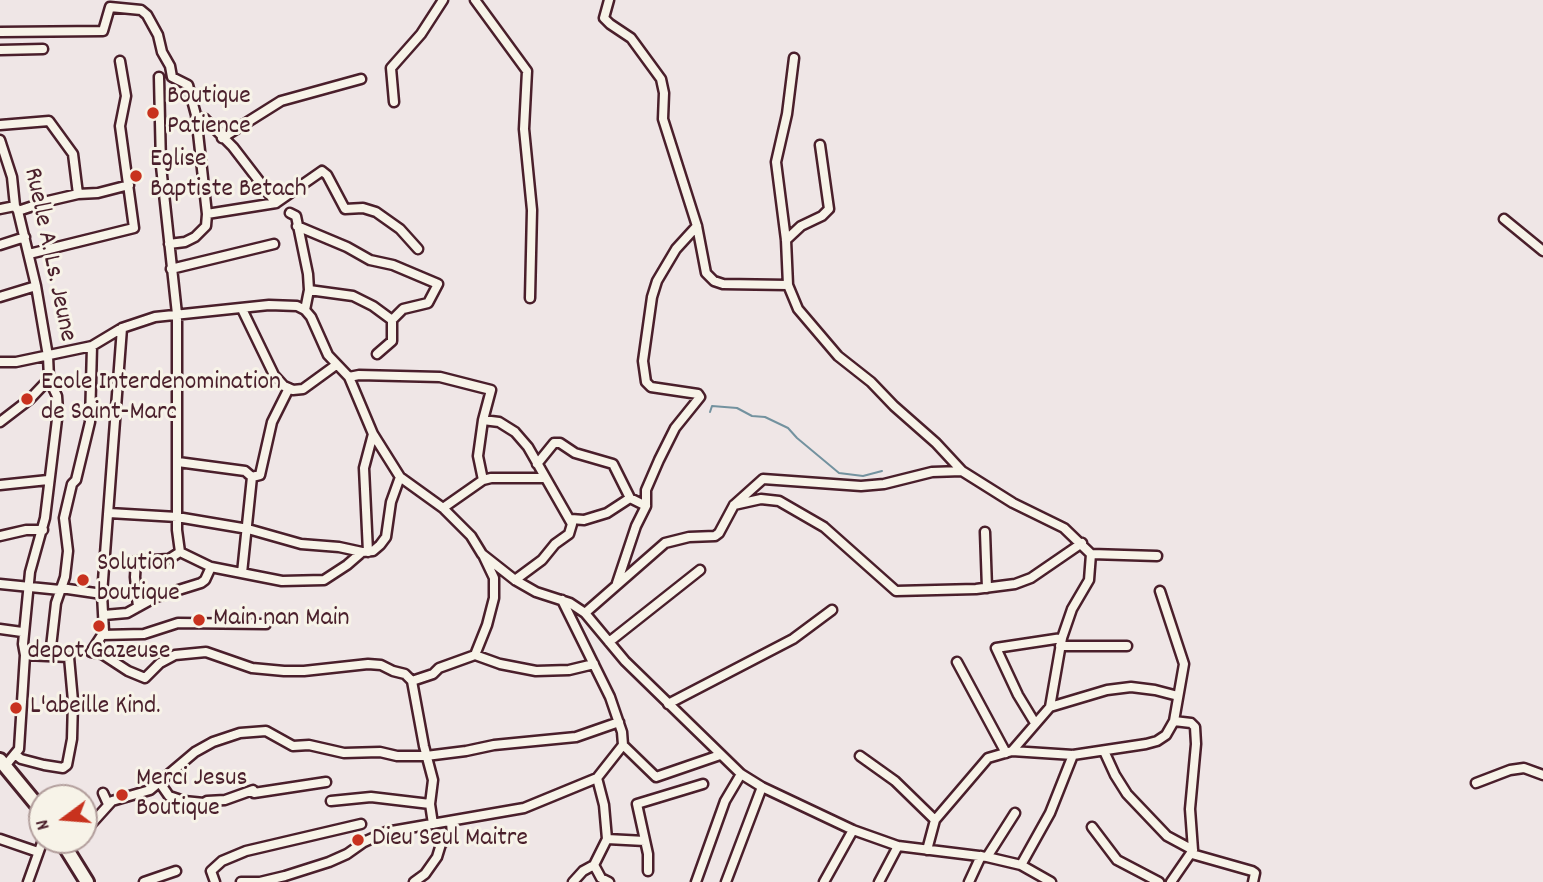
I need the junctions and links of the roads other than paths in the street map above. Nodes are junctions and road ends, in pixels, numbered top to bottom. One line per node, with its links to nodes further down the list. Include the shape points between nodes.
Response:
1 (139, 0): 5 (street)
2 (443, 0): 13 (street, via 391,68)
3 (475, 0): 43 (street, via 527,71 524,129 532,210)
4 (609, 0): 29 (street, via 604,18 631,38 661,79 663,119)
5 (141, 10): 6 (street, via 110,7 103,31); 14 (street, via 158,35 172,78 188,85)
6 (0, 32)
7 (43, 49): 8 (street)
8 (0, 50)
9 (794, 58): 31 (street, via 776,162)
10 (120, 61): 20 (street, via 126,96 120,126)
11 (159, 77): 32 (street)
12 (361, 79): 16 (street, via 281,101)
13 (394, 102)
14 (195, 115): 16 (street); 26 (street)
15 (0, 125): 21 (street, via 49,121 73,154)
16 (222, 138): 22 (street, via 250,166)
17 (0, 140): 19 (street, Ruelle A. Ls. Jeune)
18 (820, 145): 31 (street, via 829,209)
19 (4, 167): 24 (street, Ruelle A. Ls. Jeune)
20 (129, 185): 21 (street); 37 (street, via 134,228)
21 (78, 194): 24 (street)
22 (276, 203): 26 (street); 35 (street, via 322,171 345,209 376,212)
23 (0, 209): 24 (street)
24 (16, 209): 30 (street, Ruelle A. Ls. Jeune)
25 (290, 213): 28 (street, via 296,216)
26 (207, 214): 32 (street, via 206,226 195,237)
27 (1504, 219): 36 (street)
28 (297, 226): 41 (street); 47 (street, via 370,260 438,284 428,303 403,309)
29 (697, 226): 39 (street, via 706,273 714,281); 71 (street, via 657,281 643,361 651,387 700,397 675,428 659,460 646,490)
30 (25, 237): 34 (street); 37 (street, Ruelle A. Ls. Jeune)
31 (786, 240): 39 (street)
32 (169, 244): 38 (street)
33 (274, 244): 38 (street)
34 (0, 245)
35 (418, 249)
36 (1543, 251)
37 (29, 254): 40 (street, Ruelle A. Ls. Jeune)
38 (171, 269): 46 (street)
39 (788, 285): 62 (street, via 798,309 838,356)
40 (36, 286): 42 (street); 51 (street, Ruelle A. Ls. Jeune)
41 (309, 290): 45 (street); 47 (street, via 353,296)
42 (0, 297)
43 (530, 298)
44 (242, 309): 45 (street, via 284,304); 46 (street); 56 (street, via 274,375)
45 (305, 310): 53 (street)
46 (177, 314): 48 (street); 60 (street)
47 (392, 320): 50 (street, via 392,341)
48 (122, 328): 49 (street); 73 (street)
49 (92, 346): 51 (street); 94 (street, via 90,422 64,518 68,551)
50 (377, 354)
51 (48, 356): 52 (street); 55 (street, Ruelle A. Ls. Jeune)
52 (0, 362)
53 (336, 365): 54 (street); 56 (street, via 303,389)
54 (349, 377): 57 (street, via 440,377 491,390); 59 (street)
55 (49, 379): 58 (street); 66 (street, Ruelle A. Ls. Jeune, via 58,411)
56 (289, 388): 63 (street, via 272,422 260,475)
57 (483, 420): 61 (street, via 499,422 515,432); 67 (street, via 478,456)
58 (0, 422)
59 (373, 434): 64 (street); 82 (street, via 364,468)
60 (177, 462): 63 (street, via 245,471); 74 (street)
61 (537, 464): 65 (street); 69 (street, via 554,443 560,443 575,453 612,464)
62 (962, 471): 70 (street, via 862,486 763,478); 80 (street, via 1064,528)
63 (252, 477): 76 (street)
64 (401, 477): 72 (street); 82 (street, via 391,502 386,537)
65 (545, 478): 67 (street); 75 (street)
66 (48, 480): 68 (street); 77 (street, Ruelle A. Ls. Jeune)
67 (483, 480): 72 (street)
68 (0, 485)
69 (630, 498): 71 (street); 75 (street, via 607,513)
70 (734, 505): 90 (street, via 715,536 665,543); 93 (street, via 761,499 779,501 824,527 896,591)
71 (646, 506): 90 (street)
72 (443, 508): 83 (street)
73 (109, 513): 74 (street); 96 (street)
74 (177, 517): 76 (street); 81 (street)
75 (571, 519): 89 (street, via 569,534)
76 (247, 529): 82 (street, via 300,544); 88 (street)
77 (43, 530): 79 (street); 92 (street, Ruelle A. Ls. Jeune)
78 (985, 532): 93 (street)
79 (0, 536)
80 (1082, 543): 84 (street); 93 (street, via 1031,578)
81 (180, 552): 86 (street); 98 (street, via 169,559 136,561)
82 (365, 552): 88 (street, via 324,580 282,581)
83 (482, 554): 89 (street); 110 (street, via 494,578 494,598)
84 (1091, 554): 85 (street); 107 (street, via 1089,580 1072,609)
85 (1157, 556)
86 (211, 567): 88 (street); 98 (street, via 201,583)
87 (700, 570): 106 (street)
88 (242, 573)
89 (515, 580): 97 (street)
90 (617, 583): 100 (street)
91 (0, 584): 92 (street)
92 (28, 586): 94 (street); 104 (street, Ruelle A. Ls. Jeune)
93 (987, 588)
94 (60, 589): 96 (street); 111 (street)
95 (1160, 591): 115 (street, via 1184,664)
96 (102, 594): 101 (street)
97 (562, 600): 100 (street); 113 (street)
98 (138, 607): 101 (street)
99 (832, 610): 116 (street, via 793,639)
100 (585, 613): 106 (street)
101 (104, 615): 105 (street)
102 (266, 624): 105 (street, via 178,624 144,634)
103 (0, 629): 104 (street)
104 (22, 632): 109 (street, Ruelle A. Ls. Jeune)
105 (102, 635): 114 (street, via 91,652 145,677 176,655 206,652 252,668 284,671 381,665)
106 (609, 642): 116 (street)
107 (1061, 642): 108 (street); 117 (street); 120 (street, via 996,648)
108 (1127, 646)
109 (25, 654): 111 (street); 124 (street, Ruelle A. Ls. Jeune)
110 (475, 655): 113 (street, via 536,671); 114 (street)
111 (50, 656): 124 (street, via 69,657 72,739 67,765 44,765)
112 (957, 662): 123 (street)
113 (594, 664): 119 (street)
114 (412, 681): 127 (street)
115 (1178, 696): 117 (street, via 1132,687); 118 (street)
116 (668, 704): 125 (street)
117 (1050, 707): 120 (street)
118 (1174, 721): 122 (street, via 1157,741); 157 (street, via 1195,727 1190,809)
119 (619, 722): 121 (street); 127 (street, via 576,737)
120 (1035, 723): 123 (street)
121 (623, 745): 125 (street, via 656,777); 132 (street)
122 (1104, 751): 126 (street); 157 (street, via 1127,794 1167,836)
123 (1009, 752): 126 (street); 145 (street, via 988,758)
124 (16, 755): 129 (street)
125 (720, 755): 130 (street)
126 (1073, 755): 162 (street, via 1050,813)
127 (426, 756): 134 (street, via 344,753 293,746 266,731 246,732 195,752); 142 (street, via 433,780)
128 (860, 756): 145 (street, via 895,781)
129 (3, 763): 139 (main road)
130 (741, 774): 137 (street); 173 (street, via 725,801)
131 (1543, 775): 135 (street, via 1524,768)
132 (597, 778): 146 (street, via 524,808); 152 (street)
133 (326, 782): 134 (street, via 253,790 204,803 169,796)
134 (160, 783): 141 (street)
135 (1476, 783)
136 (703, 784): 153 (street, via 637,804)
137 (762, 787): 150 (street); 174 (street)
138 (103, 793): 141 (street)
139 (28, 794)
140 (331, 801): 142 (street, via 370,797)
141 (108, 804): 144 (street)
142 (430, 804): 148 (street)
143 (1015, 813): 160 (street)
144 (98, 816)
145 (935, 820): 156 (street)
146 (451, 822): 148 (street); 170 (street, via 452,835 441,844 425,874)
147 (361, 824): 168 (street, via 222,860 211,871)
148 (433, 824): 169 (street, via 386,832 347,855 285,877)
149 (1092, 827): 179 (street, via 1117,860)
150 (853, 830): 154 (street); 175 (street)
151 (0, 839): 155 (street)
152 (607, 839): 153 (street); 161 (street)
153 (645, 841): 164 (street)
154 (898, 846): 156 (street); 176 (street)
155 (28, 849)
156 (927, 850): 160 (street)
157 (1193, 852): 180 (street); 181 (street, via 1252,871)
158 (37, 854): 165 (street)
159 (73, 854): 166 (main road)
160 (984, 856): 162 (street); 177 (street)
161 (594, 865): 171 (street); 172 (street)
162 (1021, 865): 178 (street)
163 (176, 871): 167 (street)
164 (648, 871)
165 (28, 882)
166 (88, 882)
167 (144, 882)
168 (215, 882)
169 (241, 882)
170 (414, 882)
171 (573, 882)
172 (609, 882)
173 (696, 882)
174 (726, 882)
175 (824, 882)
176 (879, 882)
177 (970, 882)
178 (1051, 882)
179 (1159, 882)
180 (1171, 882)
181 (1253, 882)

